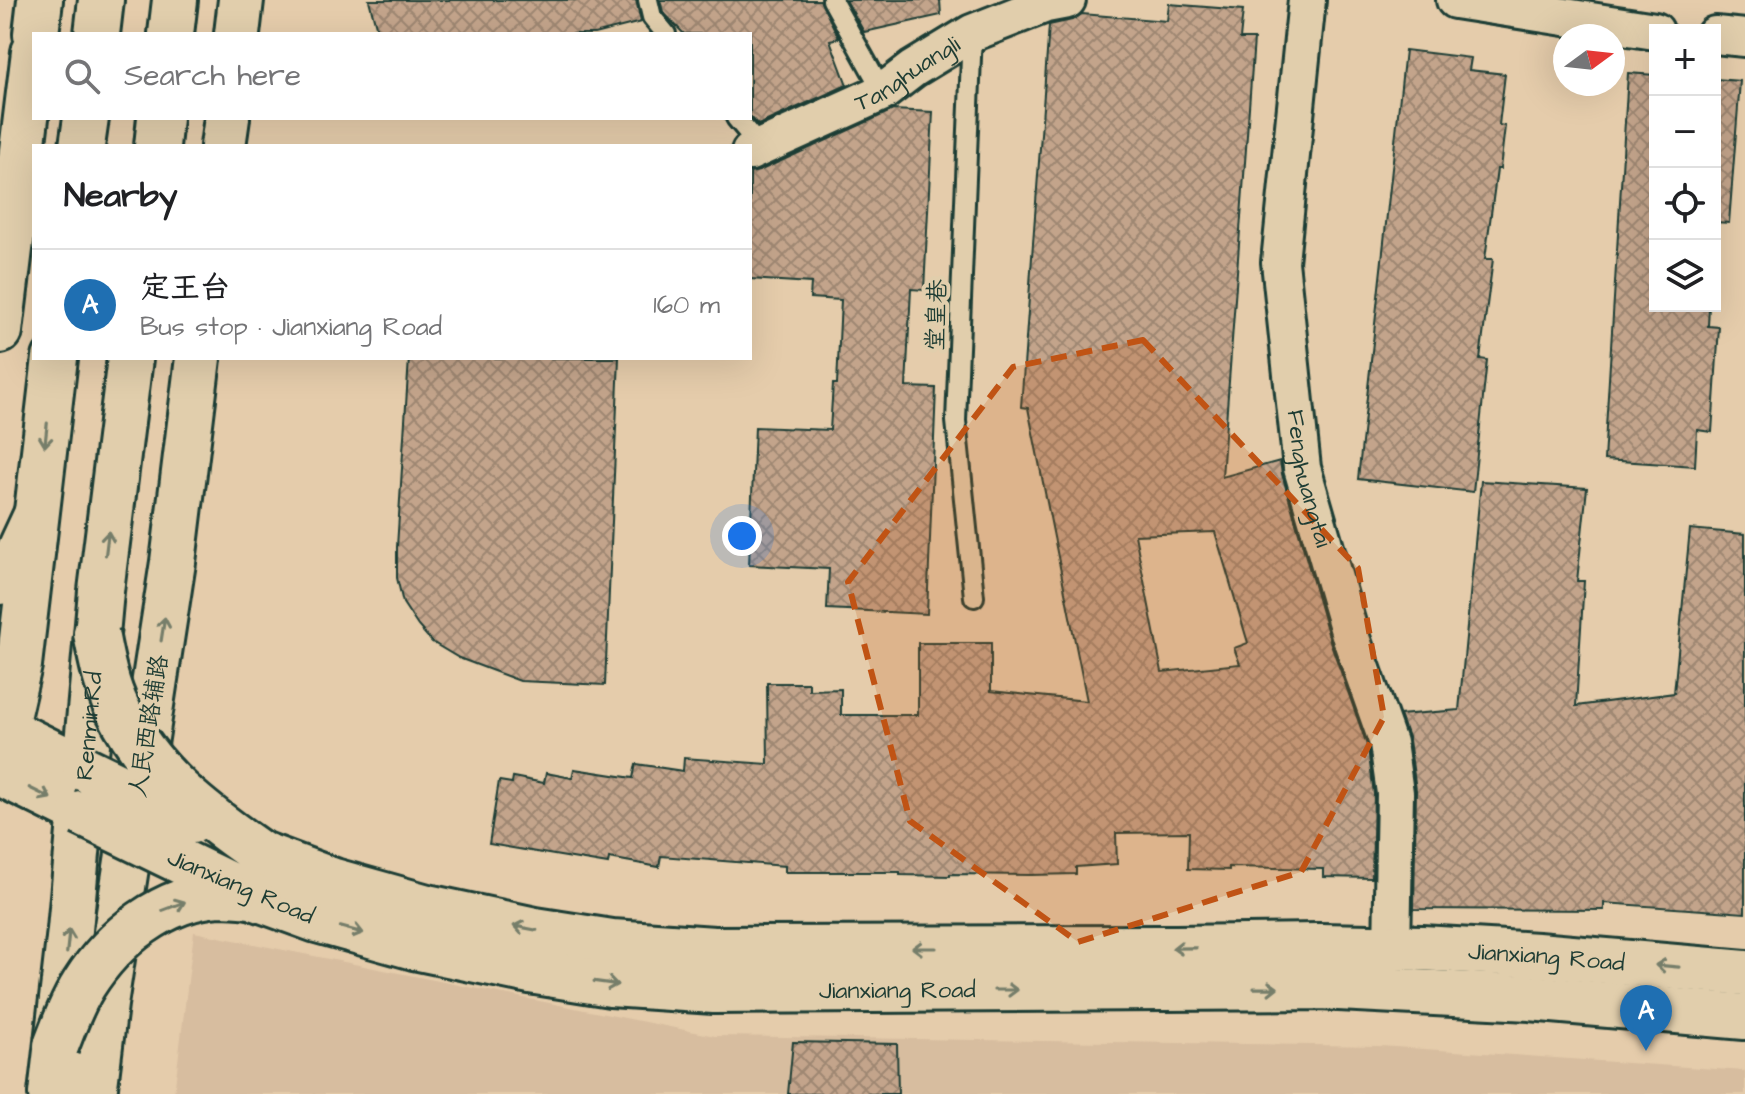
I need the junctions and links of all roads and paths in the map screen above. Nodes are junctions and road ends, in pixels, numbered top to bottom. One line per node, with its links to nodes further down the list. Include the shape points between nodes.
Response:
1 (40, 0): 11 (main road)
2 (101, 0): 12 (main road)
3 (175, 0): 13 (main road)
4 (241, 0): 14 (main road)
5 (648, 0): 15 (lane, via 652,17)
6 (832, 0): 20 (lane)
7 (1067, 0): 16 (street, Tanghuangli)
8 (1307, 0): 45 (street, Fenghuangtai, via 1280,262 1302,468 1388,743 1395,793)
9 (1455, 0): 10 (street)
10 (1649, 30)
11 (36, 32)
12 (97, 32)
13 (171, 32)
14 (237, 32)
15 (664, 32)
16 (972, 33): 20 (street, Tanghuangli); 37 (lane, 堂皇巷, via 956,421)
17 (1721, 36): 18 (street)
18 (1745, 38)
19 (32, 62): 30 (main road)
20 (883, 92): 29 (street, Tanghuangli)
21 (86, 120): 25 (main road)
22 (160, 120): 26 (main road)
23 (227, 120): 27 (main road)
24 (737, 120): 28 (lane)
25 (82, 144)
26 (157, 144)
27 (223, 144)
28 (751, 144)
29 (755, 150)
30 (10, 173): 31 (main road)
31 (0, 331)
32 (55, 360): 35 (main road, one-way to 35)
33 (130, 360): 38 (main road, Renmin.Rd, one-way to 33)
34 (198, 360): 50 (main road, 人民西路辅路, one-way to 34)
35 (37, 513): 36 (main road); 39 (main road, via 19,665)
36 (0, 582)
37 (974, 597)
38 (96, 633): 40 (main road, Renmin.Rd, bridge); 43 (main road, bridge, via 104,674 135,739 179,792)
39 (1, 735): 40 (main road, Jianxiang Road)
40 (85, 769): 42 (main road, Renmin.Rd); 43 (main road, Jianxiang Road, bridge)
41 (0, 773): 42 (main road, Jianxiang Road, one-way to 42)
42 (81, 813): 44 (main road, Jianxiang Road, bridge); 48 (main road, Renmin.Rd, one-way to 42, bridge)
43 (259, 853): 45 (main road, Jianxiang Road, one-way to 43, via 714,949 612,942 427,907)
44 (251, 896): 47 (main road, Jianxiang Road, one-way to 47, via 414,947 611,984 714,991 1320,987); 48 (main road, one-way to 44, bridge, via 98,963 138,926 163,909 193,899)
45 (1392, 948): 46 (main road, Jianxiang Road, one-way to 45)
46 (1745, 973)
47 (1745, 1017)
48 (56, 1046): 49 (main road, Renmin.Rd)
49 (51, 1094)
50 (94, 1094)

